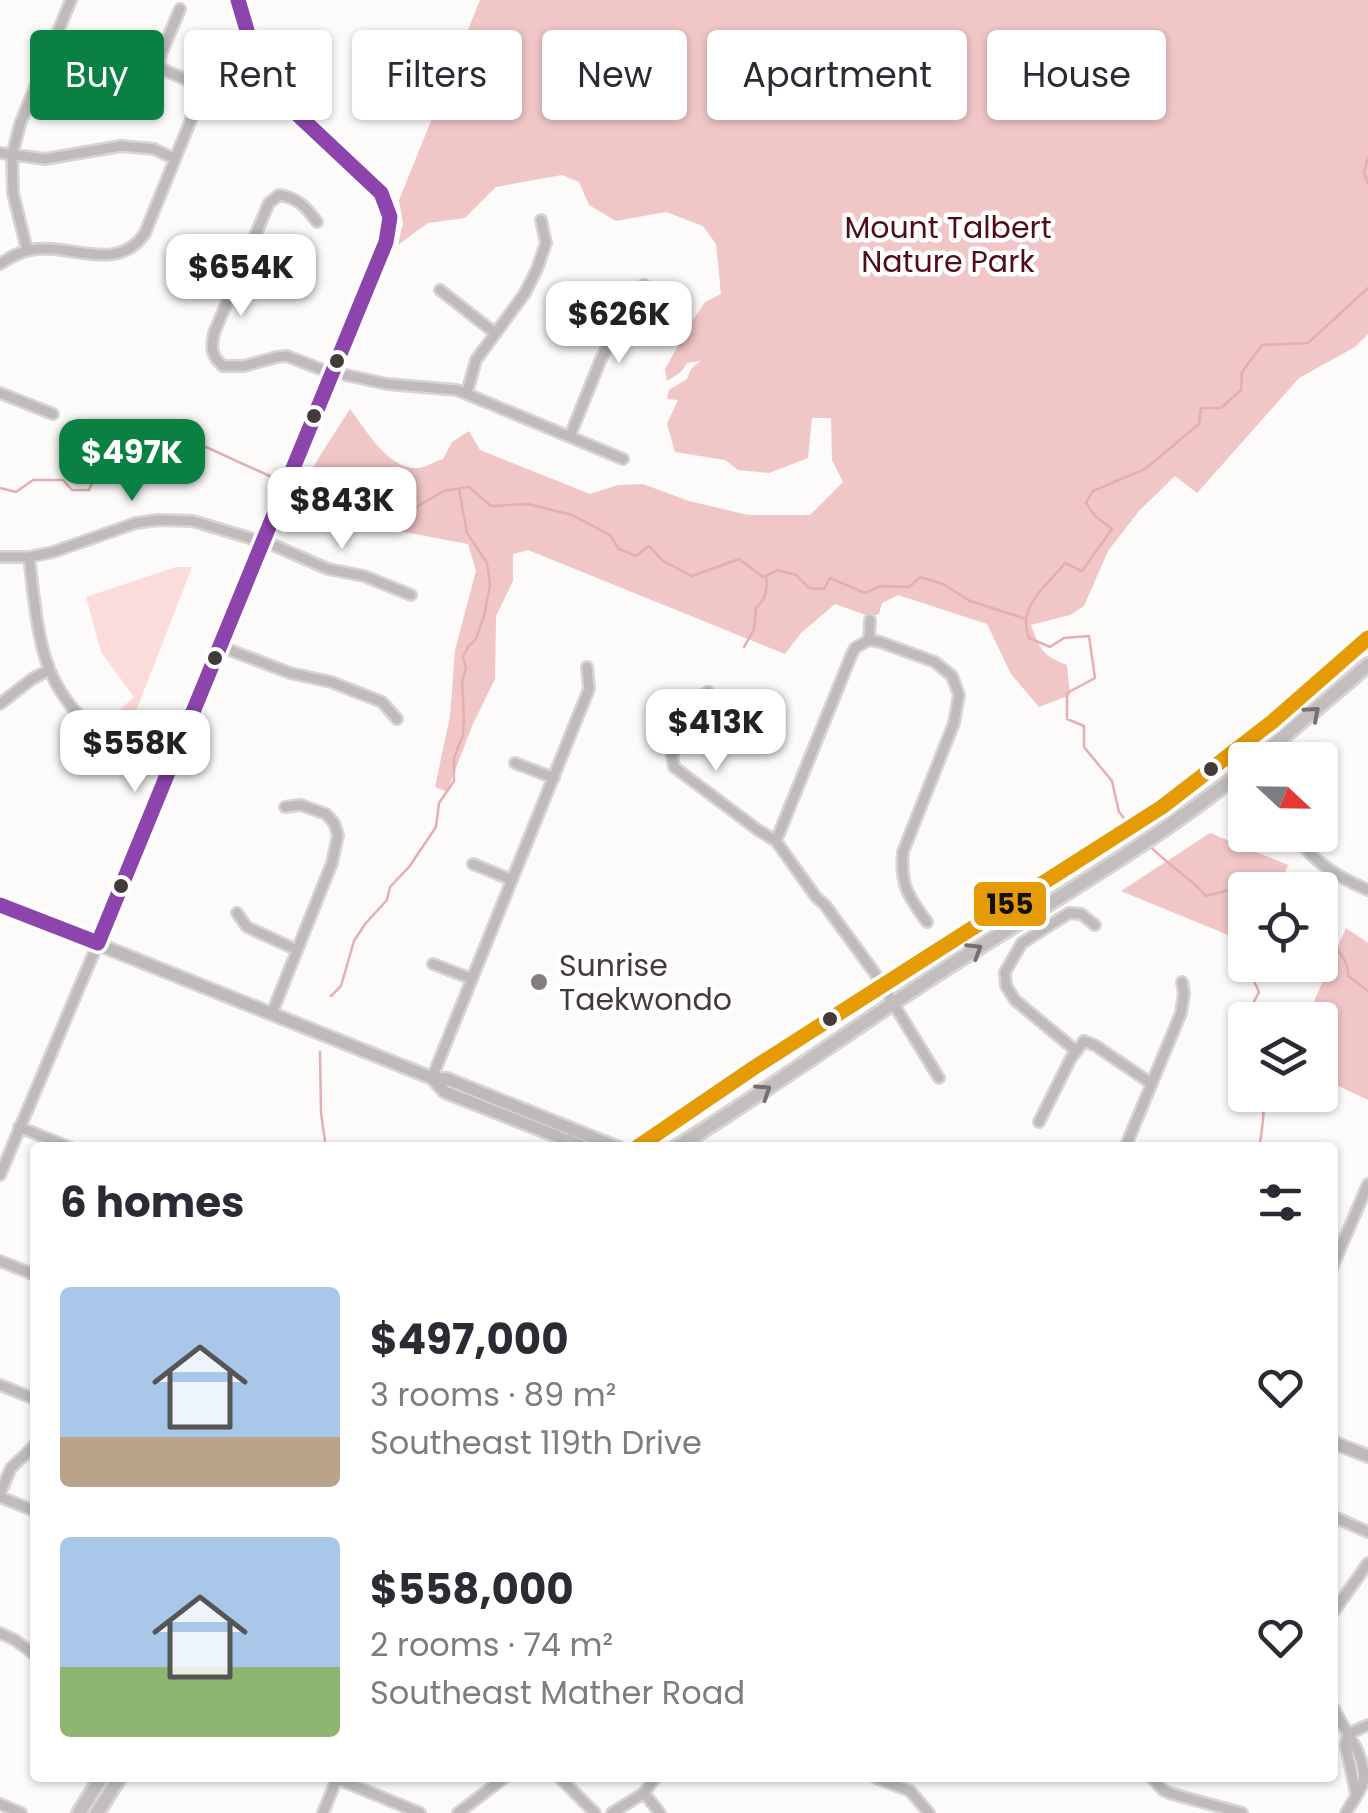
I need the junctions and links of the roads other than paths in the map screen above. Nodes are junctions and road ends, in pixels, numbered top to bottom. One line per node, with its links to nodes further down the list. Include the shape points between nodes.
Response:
1 (71, 0): 5 (street)
2 (238, 0): 14 (street, via 252,48 279,95 376,187 389,211 386,242)
3 (180, 8): 6 (street, via 159,64 201,86 201,95)
4 (0, 153): 5 (street)
5 (12, 156): 6 (street, via 45,160 121,146); 9 (street)
6 (175, 158): 9 (street, via 144,233 130,249 109,256)
7 (540, 220): 13 (street, via 546,243 537,269)
8 (318, 222): 14 (street, via 288,196 268,203 211,347 223,366 286,356)
9 (26, 250): 10 (street)
10 (0, 264)
11 (644, 285): 18 (street, via 601,359)
12 (440, 290): 13 (street)
13 (495, 333): 15 (street, via 476,360)
14 (331, 371): 15 (street); 20 (street)
15 (467, 392): 18 (street)
16 (0, 393): 17 (street)
17 (53, 414)
18 (570, 436): 19 (street)
19 (623, 459)
20 (261, 542): 21 (street, via 208,524 158,520); 23 (street); 27 (street)
21 (29, 557): 22 (street); 30 (street)
22 (0, 558)
23 (411, 595)
24 (870, 620): 26 (street)
25 (1368, 638): 34 (main road)
26 (869, 640): 42 (street, via 851,656); 49 (street, via 935,662 952,676 959,695 903,852 906,891)
27 (219, 646): 33 (street, via 382,702); 38 (street)
28 (1368, 664): 35 (main road, one-way to 28)
29 (587, 668): 39 (street, via 589,689)
30 (49, 670): 32 (street); 38 (street, via 94,732)
31 (708, 692): 42 (street, via 694,701 672,756 674,767)
32 (0, 704)
33 (396, 719)
34 (1245, 742)
35 (1277, 742)
36 (1228, 756): 56 (main road, via 1162,807)
37 (515, 763): 39 (street)
38 (167, 772): 51 (street)
39 (554, 778): 45 (street)
40 (1228, 782): 57 (main road, one-way to 40)
41 (285, 806): 52 (street, via 326,814 338,835)
42 (776, 841): 56 (street)
43 (1309, 852): 46 (street, via 1329,871)
44 (474, 864): 45 (street)
45 (512, 880): 54 (street)
46 (1368, 890)
47 (0, 905): 51 (main road)
48 (237, 913): 52 (street, via 246,928)
49 (927, 922)
50 (1095, 925): 59 (street, via 1069,912 1022,944 1005,972 1014,1000)
51 (98, 944): 58 (main road); 66 (street)
52 (297, 950): 58 (street)
53 (433, 964): 54 (street)
54 (472, 980): 60 (street)
55 (1182, 982): 62 (street, via 1184,1004)
56 (882, 986): 57 (street); 71 (main road)
57 (892, 1003): 61 (street); 67 (main road, one-way to 57)
58 (272, 1013): 60 (main road)
59 (1075, 1050): 62 (street, via 1084,1040); 65 (street)
60 (432, 1078): 63 (main road, via 444,1092); 64 (main road)
61 (939, 1078)
62 (1152, 1084): 74 (street)
63 (480, 1104): 64 (main road); 69 (main road)
64 (521, 1107): 70 (main road)
65 (1038, 1122)
66 (20, 1127): 68 (street); 75 (street)
67 (706, 1128): 72 (main road); 73 (main road)
68 (56, 1142)
69 (566, 1142)
70 (604, 1142)
71 (644, 1142)
72 (684, 1142)
73 (701, 1142)
74 (1128, 1142)
75 (0, 1176)
76 (1368, 1184): 77 (street)
77 (1338, 1254)
78 (0, 1261): 79 (street)
79 (30, 1273)
80 (0, 1385): 81 (street)
81 (30, 1397)
82 (1338, 1444): 84 (main road)
83 (30, 1450): 85 (street, via 11,1468)
84 (1368, 1456)
85 (0, 1495): 86 (street)
86 (30, 1509)
87 (1338, 1519): 88 (street)
88 (1368, 1532)
89 (1367, 1568): 90 (street)
90 (1338, 1606)
91 (0, 1632): 92 (street)
92 (30, 1652)
93 (1338, 1716): 95 (street)
94 (1368, 1725): 95 (street)
95 (1348, 1734): 118 (street, via 1356,1794)
96 (99, 1782): 108 (main road)
97 (116, 1782): 109 (main road)
98 (334, 1782): 110 (street)
99 (346, 1782): 111 (street)
100 (498, 1782): 112 (street)
101 (564, 1782): 113 (street)
102 (652, 1782): 105 (street)
103 (886, 1782): 116 (street, via 910,1792)
104 (1156, 1782): 117 (street, via 1164,1791)
105 (644, 1793): 114 (street); 115 (street)
106 (0, 1804): 107 (street)
107 (21, 1813)
108 (79, 1813)
109 (97, 1813)
110 (322, 1813)
111 (420, 1813)
112 (458, 1813)
113 (595, 1813)
114 (612, 1813)
115 (660, 1813)
116 (930, 1813)
117 (1242, 1813)
118 (1346, 1813)

